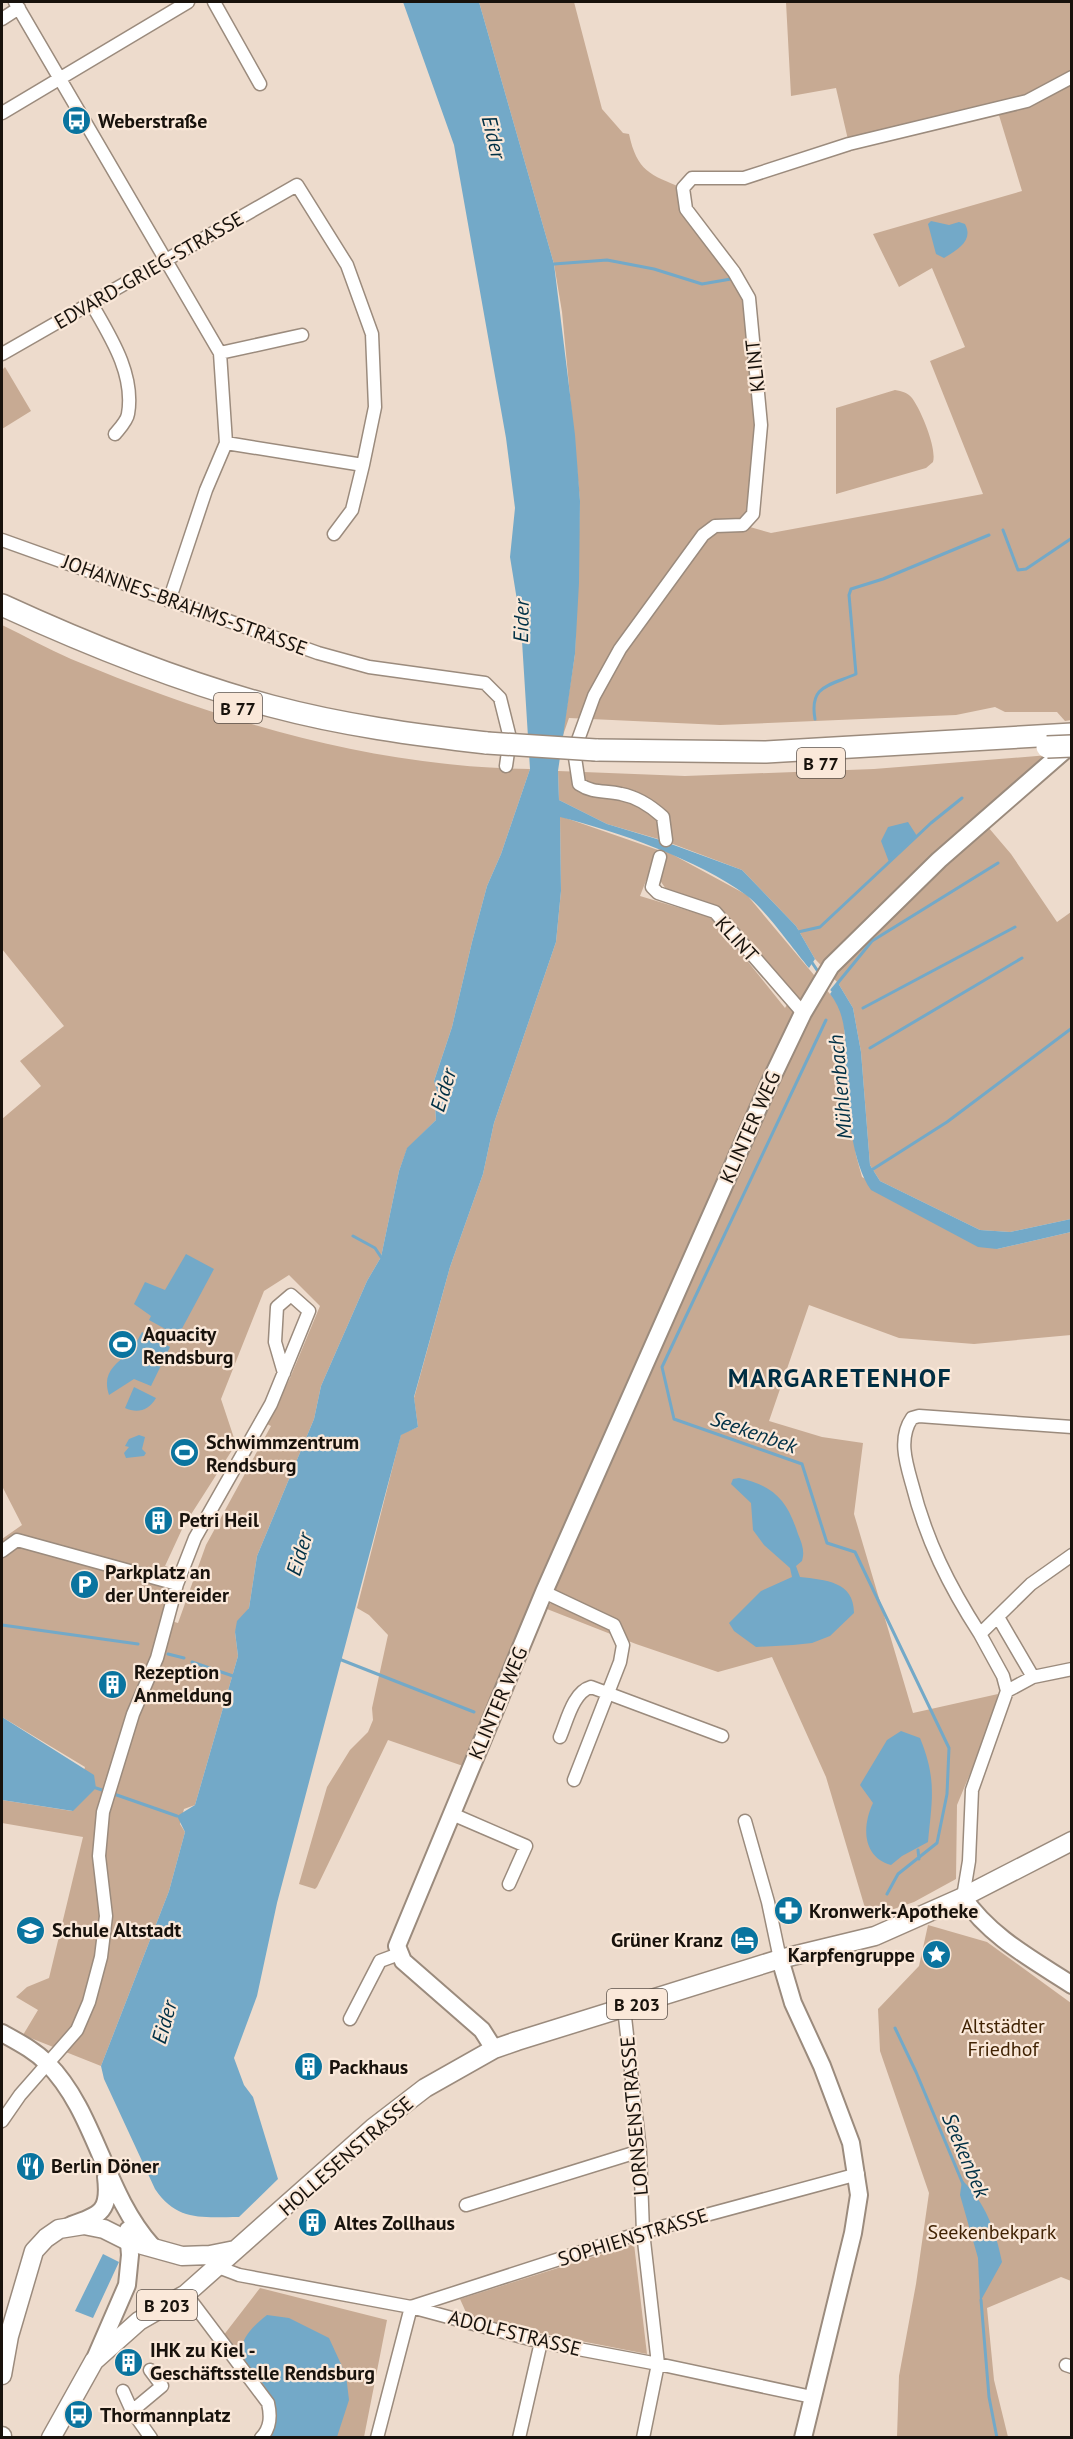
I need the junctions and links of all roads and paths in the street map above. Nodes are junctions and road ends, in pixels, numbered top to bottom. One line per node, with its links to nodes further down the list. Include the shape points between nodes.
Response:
1 (188, 2): 6 (street)
2 (214, 2): 7 (street)
3 (17, 5): 4 (street); 6 (street)
4 (2, 19)
5 (1071, 77): 25 (street, KLINT, via 1027,100 849,144 744,178 692,178 683,188 686,209 734,272 748,298 761,425 753,514 743,525 715,526 703,535 620,649 594,696 574,751 579,784 591,792 622,794 651,807 663,817)
6 (60, 78): 8 (street); 9 (street)
7 (260, 84)
8 (2, 113)
9 (166, 260): 10 (street, EDVARD-GRIEG-STRASSE); 12 (street); 16 (street, EDVARD-GRIEG-STRASSE, via 297,185 347,265 372,334 375,407)
10 (91, 303): 13 (street, EDVARD-GRIEG-STRASSE); 14 (street, via 115,344 126,377 128,416)
11 (302, 335): 12 (street)
12 (220, 353): 15 (street)
13 (2, 354)
14 (115, 434)
15 (226, 443): 16 (street); 19 (street)
16 (363, 465): 17 (street, via 352,510)
17 (334, 534)
18 (2, 540): 19 (street, JOHANNES-BRAHMS-STRASSE)
19 (169, 601): 24 (street, JOHANNES-BRAHMS-STRASSE, via 369,667 485,683 500,698 510,738)
20 (2, 605): 23 (highway, B 77, via 140,663 273,706)
21 (2, 619): 23 (highway, B 77, via 136,675 271,718 411,747)
22 (1064, 741): 23 (highway, B 77, via 812,764); 27 (street, KLINTER WEG, via 831,966)
23 (487, 750)
24 (506, 766)
25 (666, 840)
26 (660, 857): 27 (street, KLINT, via 652,887 658,893 715,912)
27 (803, 1013): 33 (street, KLINTER WEG)
28 (284, 1373): 28 (street, via 309,1311 291,1295 278,1307 275,1342); 32 (street, via 238,1465 195,1538)
29 (1071, 1427): 35 (street, via 919,1416 907,1425 904,1453 922,1526 956,1597)
30 (2, 1551): 32 (street, via 17,1540)
31 (1071, 1555): 34 (street, via 1031,1584)
32 (177, 1584): 55 (street, via 157,1658 133,1714 103,1812 99,1856 106,1916 101,1957 89,2002 77,2030)
33 (544, 1592): 39 (street, via 614,1625 623,1645); 43 (street, KLINTER WEG)
34 (998, 1617): 35 (street); 37 (street)
35 (980, 1634): 38 (street)
36 (1071, 1669): 37 (street)
37 (1033, 1677): 38 (street)
38 (1007, 1691): 47 (street, via 972,1790)
39 (609, 1693): 40 (street); 41 (street, via 591,1687 581,1692); 42 (street)
40 (722, 1736)
41 (560, 1737)
42 (574, 1780)
43 (452, 1814): 46 (street, via 526,1846); 48 (street, KLINTER WEG, via 397,1946)
44 (745, 1821): 49 (street)
45 (1071, 1841): 47 (main road, B 203)
46 (510, 1884)
47 (963, 1897): 49 (main road, HOLLESENSTRASSE / B 203, via 874,1936); 50 (street, via 999,1938)
48 (399, 1954): 52 (street, via 380,1962); 54 (street, via 482,2030)
49 (780, 1959): 51 (main road, HOLLESENSTRASSE / B 203); 59 (street, via 793,2003 851,2143)
50 (1071, 1985)
51 (624, 2007): 54 (main road, HOLLESENSTRASSE / B 203); 57 (street, LORNSENSTRASSE)
52 (350, 2019)
53 (2, 2033): 55 (street)
54 (494, 2049): 66 (main road, HOLLESENSTRASSE / B 203, via 424,2088 373,2128)
55 (48, 2064): 56 (street); 58 (street, via 79,2109)
56 (2, 2121)
57 (640, 2151): 60 (street); 63 (street, LORNSENSTRASSE)
58 (104, 2167): 61 (street); 62 (street, via 106,2205 90,2219)
59 (858, 2174): 63 (street, SOPHIENSTRASSE); 77 (street, via 853,2234)
60 (466, 2205)
61 (127, 2211): 64 (street); 65 (street)
62 (59, 2229): 64 (main road, via 84,2225 104,2229); 70 (main road, via 34,2251)
63 (643, 2232): 69 (street, SOPHIENSTRASSE); 73 (street, LORNSENSTRASSE)
64 (128, 2241): 65 (main road); 72 (street, via 127,2285)
65 (152, 2246): 66 (main road, via 182,2256)
66 (240, 2249): 67 (main road, B 203)
67 (218, 2267): 68 (main road, B 203); 69 (street, ADOLFSTRASSE, via 239,2275)
68 (186, 2294): 72 (main road, B 203, via 139,2321); 81 (street, via 268,2403 271,2416)
69 (411, 2307): 71 (street, ADOLFSTRASSE); 82 (street)
70 (5, 2335): 75 (main road)
71 (541, 2342): 73 (street, ADOLFSTRASSE); 83 (street)
72 (94, 2361): 79 (main road, B 203)
73 (658, 2364): 77 (street, ADOLFSTRASSE); 84 (street, LORNSENSTRASSE)
74 (150, 2370): 78 (street, via 162,2386)
75 (2, 2375)
76 (123, 2391): 78 (street)
77 (812, 2397): 85 (street)
78 (132, 2411): 80 (street)
79 (51, 2438)
80 (151, 2438)
81 (261, 2438)
82 (376, 2438)
83 (519, 2438)
84 (643, 2438)
85 (803, 2438)

